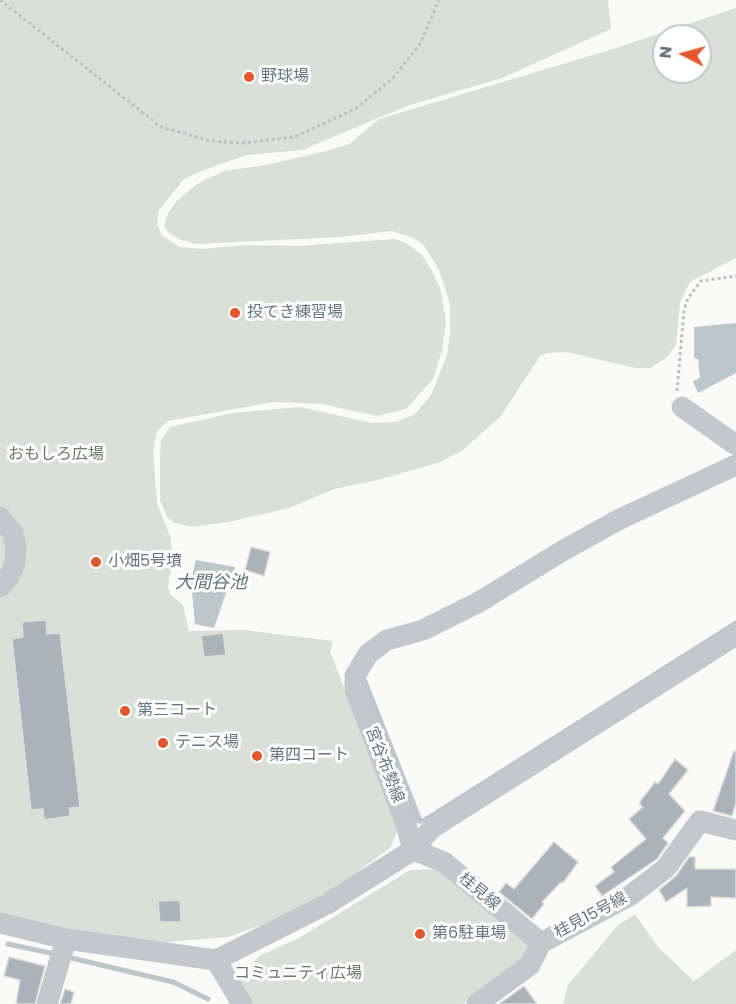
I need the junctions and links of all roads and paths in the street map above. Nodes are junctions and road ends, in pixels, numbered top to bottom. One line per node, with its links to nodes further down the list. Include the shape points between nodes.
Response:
1 (0, 0): 2 (path, via 160,127 211,141 244,143 294,137 356,109 392,80 420,44)
2 (439, 0)
3 (736, 276): 4 (path, via 700,281 688,298 677,394)
4 (682, 407): 5 (street)
5 (736, 445)
6 (736, 465): 11 (street, 宮谷布勢線, via 618,520 479,602 423,630 387,640 368,654 355,676 355,689)
7 (0, 517): 8 (street, via 13,533 16,548 15,563)
8 (0, 587)
9 (736, 635): 11 (street, via 432,828)
10 (735, 831): 14 (street, 桂見15号線, via 700,821 666,868 631,895)
11 (413, 850): 14 (street, 桂見線, via 444,862); 15 (street, via 327,904)
12 (0, 923): 13 (street)
13 (66, 939): 15 (street); 16 (street)
14 (541, 943): 18 (street, 桂見15号線, via 530,965)
15 (216, 960): 17 (street)
16 (47, 1004)
17 (242, 1004)
18 (477, 1004)

